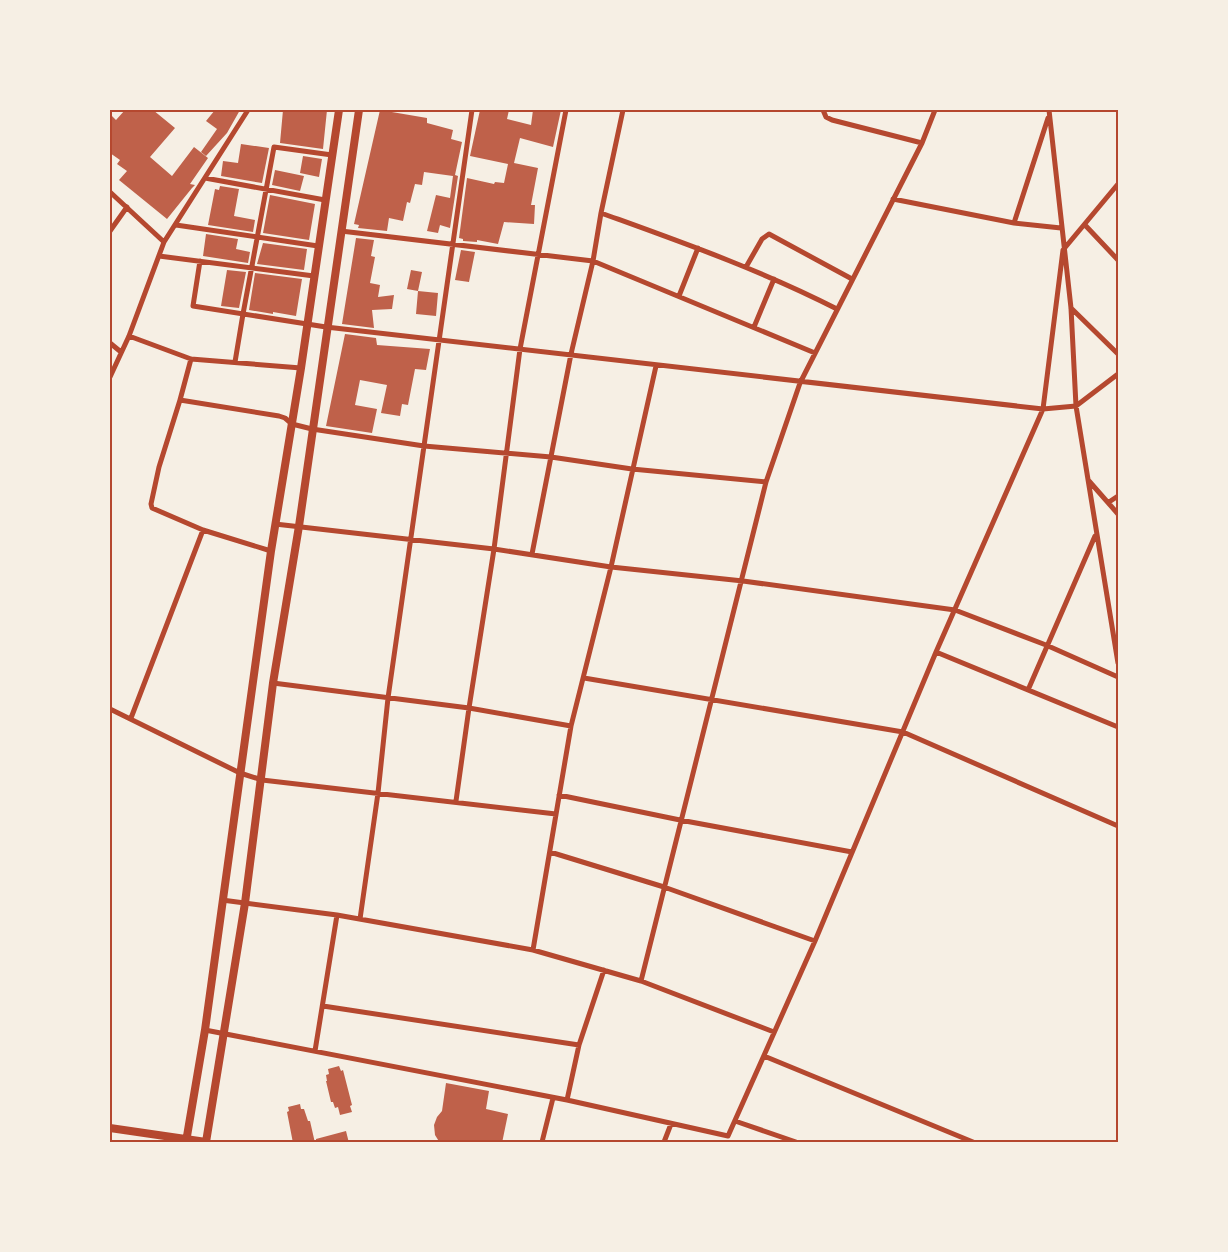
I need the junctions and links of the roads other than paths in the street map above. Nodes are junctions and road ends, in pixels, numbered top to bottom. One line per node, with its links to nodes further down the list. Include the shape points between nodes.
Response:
1 (248, 110): 12 (street)
2 (339, 110): 11 (main road)
3 (358, 110): 25 (main road)
4 (472, 110): 28 (street)
5 (566, 110): 32 (street)
6 (623, 110): 19 (street)
7 (823, 110): 10 (street, via 832,120)
8 (935, 110): 10 (street)
9 (1049, 112): 20 (street); 23 (street)
10 (922, 143): 16 (street)
11 (332, 155): 14 (street, via 274,147); 17 (main road)
12 (205, 178): 14 (street); 21 (street)
13 (1119, 184): 22 (street)
14 (266, 189): 17 (street); 26 (street)
15 (110, 192): 18 (street)
16 (893, 199): 20 (street); 41 (street)
17 (325, 200): 29 (main road)
18 (127, 207): 24 (street); 27 (street)
19 (601, 213): 30 (street); 36 (street)
20 (1014, 222): 23 (street)
21 (176, 225): 26 (street); 27 (street)
22 (1085, 225): 31 (street); 34 (street)
23 (1061, 228): 31 (street)
24 (110, 231)
25 (340, 231): 28 (street); 47 (main road)
26 (257, 237): 29 (street); 38 (street)
27 (164, 242): 33 (street)
28 (452, 245): 32 (street); 50 (street)
29 (318, 246): 39 (main road)
30 (698, 248): 37 (street); 42 (street)
31 (1064, 250): 43 (street); 66 (street)
32 (538, 255): 36 (street); 52 (street)
33 (159, 256): 35 (street); 49 (street)
34 (1119, 260)
35 (201, 261): 38 (street); 45 (street, via 193,306)
36 (593, 261): 42 (street); 55 (street)
37 (746, 267): 40 (street); 41 (street, via 769,234)
38 (251, 268): 39 (street); 45 (street)
39 (314, 276): 46 (main road)
40 (774, 279): 44 (street); 48 (street)
41 (852, 279): 44 (street)
42 (679, 296): 48 (street)
43 (1071, 308): 56 (street); 65 (street)
44 (837, 309): 54 (street)
45 (243, 314): 46 (street); 58 (street)
46 (307, 323): 47 (street); 60 (main road)
47 (326, 327): 50 (street); 68 (main road)
48 (754, 327): 54 (street)
49 (129, 336): 53 (street); 57 (street)
50 (439, 340): 52 (street); 69 (street)
51 (110, 342): 53 (street)
52 (520, 349): 55 (street); 70 (street)
53 (121, 352): 62 (street)
54 (815, 352): 63 (street)
55 (571, 354): 59 (street); 71 (street)
56 (1119, 354)
57 (191, 359): 58 (street); 64 (street)
58 (235, 362): 60 (street)
59 (656, 366): 63 (street); 72 (street)
60 (301, 368): 67 (main road)
61 (1119, 374): 65 (street)
62 (110, 377)
63 (800, 383): 66 (street); 74 (street)
64 (180, 400): 67 (street, via 279,416); 80 (street, via 151,504 155,511)
65 (1076, 406): 66 (street); 73 (street)
66 (1043, 409): 88 (street)
67 (292, 424): 68 (street); 78 (main road)
68 (312, 429): 69 (street); 79 (main road)
69 (424, 446): 70 (street); 82 (street)
70 (505, 453): 71 (street); 83 (street)
71 (551, 457): 72 (street); 85 (street)
72 (632, 469): 74 (street); 86 (street)
73 (1088, 480): 76 (street); 81 (street)
74 (766, 482): 87 (street)
75 (1119, 496): 76 (street)
76 (1108, 502): 77 (street)
77 (1119, 513)
78 (275, 524): 79 (street); 84 (main road)
79 (299, 526): 82 (street); 94 (main road)
80 (203, 530): 84 (street); 100 (street)
81 (1096, 535): 89 (street); 91 (street)
82 (412, 540): 83 (street); 96 (street)
83 (494, 549): 85 (street); 99 (street)
84 (271, 551): 104 (main road)
85 (532, 554): 86 (street)
86 (611, 567): 87 (street); 93 (street)
87 (743, 580): 88 (street); 97 (street)
88 (955, 610): 89 (street); 90 (street)
89 (1046, 645): 92 (street); 95 (street)
90 (936, 652): 95 (street); 103 (street)
91 (1119, 663)
92 (1119, 677)
93 (584, 678): 97 (street); 101 (street)
94 (273, 683): 96 (street); 105 (main road)
95 (1028, 690): 102 (street)
96 (388, 698): 99 (street); 106 (street)
97 (711, 699): 103 (street); 110 (street)
98 (110, 708): 100 (street)
99 (469, 708): 101 (street); 108 (street)
100 (131, 718): 104 (street)
101 (571, 726): 107 (street)
102 (1119, 727)
103 (903, 732): 111 (street); 113 (street)
104 (240, 772): 105 (street); 115 (main road)
105 (262, 780): 106 (street); 116 (main road)
106 (378, 793): 108 (street); 118 (street)
107 (560, 795): 109 (street); 110 (street)
108 (456, 801): 109 (street)
109 (556, 814): 112 (street)
110 (680, 820): 113 (street); 114 (street)
111 (1119, 826)
112 (550, 852): 114 (street); 120 (street)
113 (852, 852): 119 (street)
114 (664, 887): 119 (street); 122 (street)
115 (222, 900): 116 (street); 124 (main road)
116 (245, 903): 117 (street); 126 (main road)
117 (337, 915): 118 (street); 123 (street)
118 (360, 919): 120 (street)
119 (815, 941): 125 (street)
120 (533, 950): 121 (street)
121 (604, 970): 122 (street); 127 (street)
122 (641, 981): 125 (street)
123 (323, 1006): 127 (street); 128 (street)
124 (205, 1030): 126 (street); 136 (main road)
125 (774, 1032): 129 (street)
126 (224, 1033): 128 (street); 137 (main road)
127 (579, 1046): 131 (street)
128 (315, 1051): 130 (street)
129 (764, 1056): 132 (street); 141 (street)
130 (553, 1098): 131 (street); 138 (street)
131 (567, 1100): 133 (street)
132 (735, 1121): 135 (street); 140 (street)
133 (671, 1124): 135 (street); 139 (street)
134 (110, 1128): 136 (main road)
135 (726, 1139)
136 (187, 1141): 137 (main road)
137 (206, 1142)
138 (542, 1143)
139 (664, 1143)
140 (796, 1143)
141 (973, 1143)

